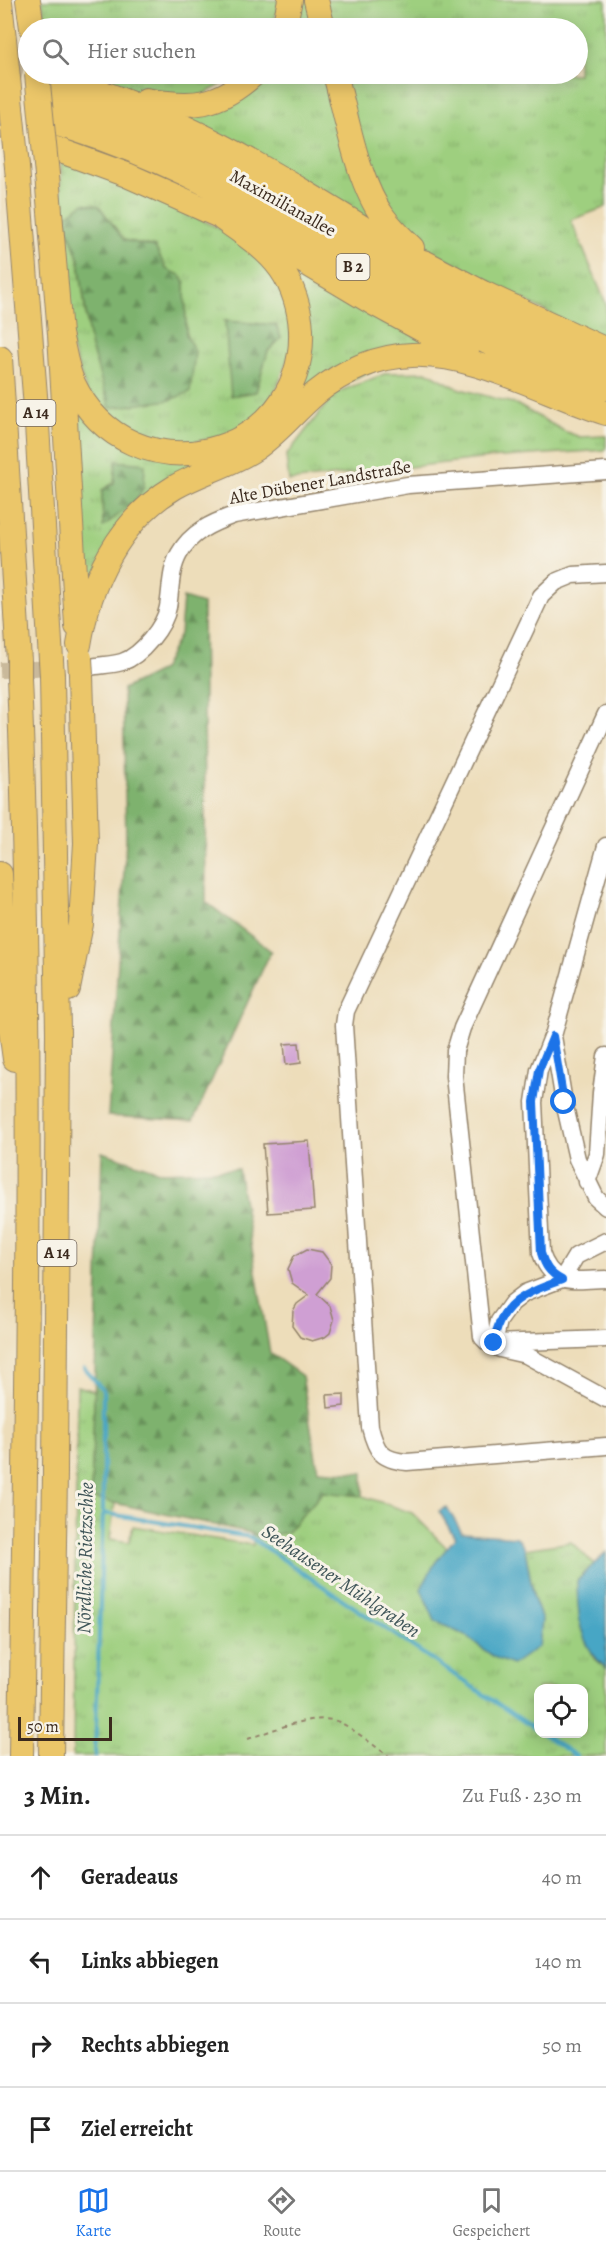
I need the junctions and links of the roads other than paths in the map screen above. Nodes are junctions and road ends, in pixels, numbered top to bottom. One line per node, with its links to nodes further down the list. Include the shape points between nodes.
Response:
1 (28, 0): 5 (highway)
2 (290, 0): 6 (highway)
3 (316, 0): 7 (highway)
4 (0, 2): 29 (highway, A 14, bridge, via 18,166 51,668)
5 (31, 18)
6 (286, 18)
7 (320, 18)
8 (42, 84): 16 (highway, bridge)
9 (73, 84): 12 (highway)
10 (242, 84): 12 (highway, via 231,93 195,104)
11 (338, 84): 15 (highway, via 369,194 384,218)
12 (104, 94): 15 (highway, via 188,127 237,152 413,259)
13 (52, 148): 14 (highway, via 127,174)
14 (223, 219): 16 (highway, via 264,248 282,270 300,320 301,339 294,376 279,405 251,432 231,444 180,455 143,448 107,427 88,406 73,382); 20 (highway, via 268,240)
15 (426, 263): 17 (highway)
16 (60, 334): 25 (highway, via 74,593)
17 (606, 350)
18 (0, 358): 32 (highway, A 14, via 23,778)
19 (606, 366): 21 (highway, Maximilianallee / B 2, via 503,326 452,300 208,161 110,119 50,111 201,181 500,348)
20 (500, 373): 22 (highway); 25 (highway, via 438,356 391,357 369,363 316,393 256,448 173,489 129,526 107,558 83,621)
21 (606, 388)
22 (606, 413)
23 (606, 471): 25 (street, Alte Dübener Landstraße, via 408,485 234,515 192,536 179,554 172,573 168,611 143,649 124,662)
24 (606, 573): 41 (street, via 556,582 541,596 346,1011 344,1025 374,1443 392,1461 407,1462)
25 (83, 661): 29 (highway, via 86,843 81,924)
26 (606, 714): 39 (street, via 462,1028 455,1052 454,1076 480,1329 482,1337)
27 (606, 846): 30 (street)
28 (0, 874): 32 (highway, via 6,994)
29 (58, 1032): 43 (highway, A 14)
30 (553, 1036): 33 (street, via 577,1159); 37 (street, via 539,1070 534,1102 541,1253 551,1274)
31 (606, 1056): 33 (street, via 597,1154)
32 (28, 1132): 42 (highway, A 14)
33 (587, 1182): 34 (street)
34 (606, 1207)
35 (606, 1241): 37 (street, via 576,1256)
36 (606, 1279): 37 (street)
37 (562, 1280): 39 (street, via 525,1293 512,1303 499,1321)
38 (606, 1339): 39 (street)
39 (494, 1343): 40 (street, via 500,1349 526,1355)
40 (606, 1399)
41 (606, 1446)
42 (21, 1756)
43 (51, 1756)

